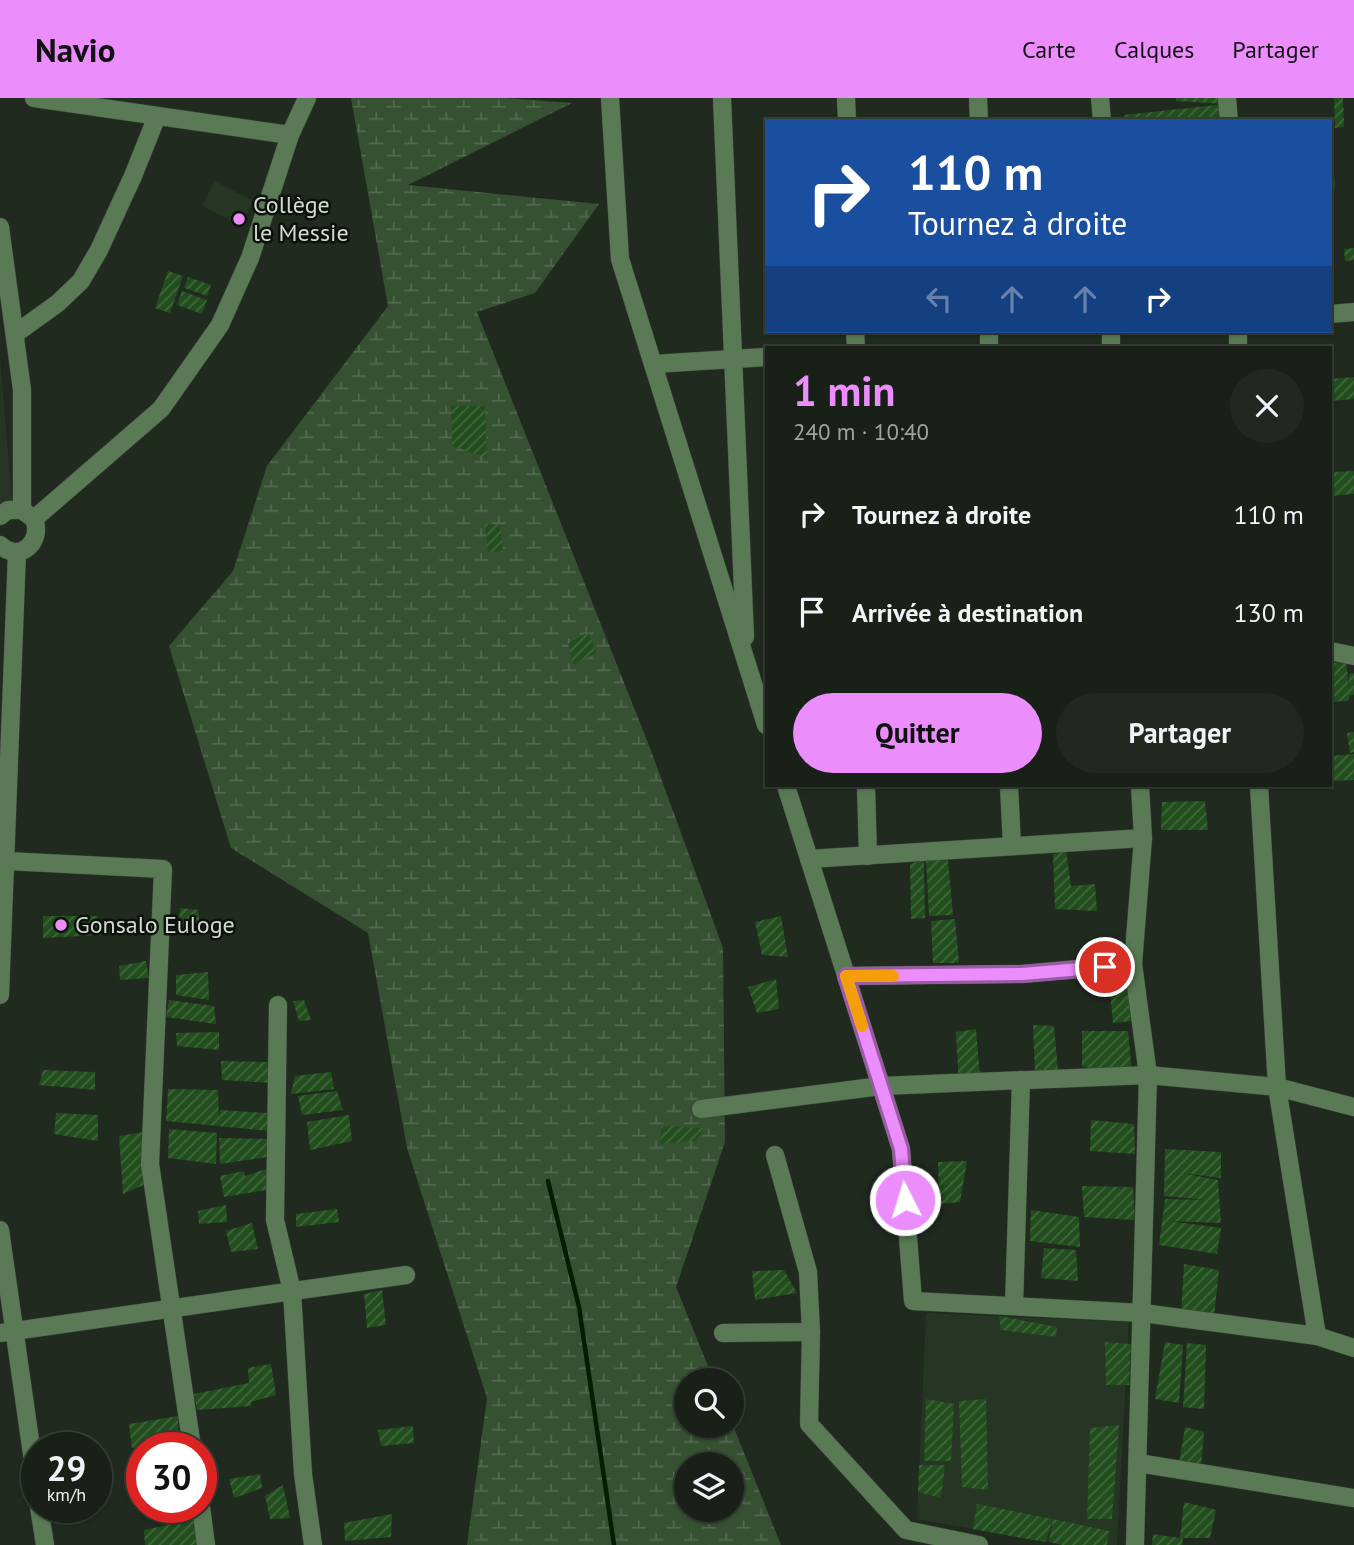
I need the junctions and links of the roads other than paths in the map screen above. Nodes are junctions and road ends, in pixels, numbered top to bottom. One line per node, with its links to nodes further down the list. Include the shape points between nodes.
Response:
1 (34, 98): 9 (street)
2 (307, 98): 15 (street)
3 (610, 98): 22 (street, via 620,259)
4 (722, 98): 21 (street)
5 (846, 98): 11 (street)
6 (978, 98): 12 (street)
7 (1100, 98): 13 (street)
8 (1227, 98): 14 (street)
9 (101, 103): 10 (street)
10 (157, 116): 15 (street); 19 (street, via 81,282)
11 (847, 119)
12 (979, 119)
13 (1102, 119)
14 (1229, 119)
15 (290, 135): 23 (street, via 250,258 220,325 161,410)
16 (0, 227): 19 (street)
17 (1354, 312): 18 (street)
18 (1332, 314)
19 (15, 334): 23 (street)
20 (765, 357): 21 (street)
21 (733, 359): 22 (street); 28 (street)
22 (653, 364): 28 (street)
23 (28, 514): 24 (street, via 8,510); 25 (street, via 37,526 35,541 30,547)
24 (0, 516)
25 (8, 548): 39 (street)
26 (1332, 651): 27 (street)
27 (1354, 656)
28 (746, 662): 29 (street)
29 (765, 722)
30 (786, 787): 38 (street)
31 (866, 787): 37 (street)
32 (1009, 787): 36 (street)
33 (1140, 787): 35 (street)
34 (1259, 787): 48 (street)
35 (1143, 838): 36 (street); 40 (street)
36 (1012, 846): 37 (street)
37 (868, 856): 38 (street)
38 (809, 859): 41 (street)
39 (7, 861): 42 (street); 56 (street, via 163,869 150,1164)
40 (1133, 964): 41 (street, via 1022,974); 45 (street)
41 (846, 976): 47 (street)
42 (0, 978): 43 (street)
43 (0, 995)
44 (278, 1005): 54 (street, via 275,1220)
45 (1149, 1075): 46 (street); 48 (street); 57 (street)
46 (1021, 1080): 47 (street); 55 (street)
47 (881, 1086): 50 (street); 55 (street, via 901,1149 913,1301)
48 (1277, 1087): 49 (street); 61 (street)
49 (1354, 1107)
50 (701, 1109)
51 (775, 1155): 59 (street, via 808,1272)
52 (0, 1230): 58 (street)
53 (406, 1275): 54 (street)
54 (292, 1291): 56 (street); 72 (street, via 303,1474)
55 (1014, 1306): 57 (street)
56 (171, 1309): 58 (street); 64 (street)
57 (1143, 1313): 61 (street); 65 (street)
58 (7, 1332): 63 (street)
59 (811, 1332): 60 (street); 69 (street, via 809,1424)
60 (723, 1333)
61 (1317, 1336): 62 (street)
62 (1354, 1348)
63 (26, 1432)
64 (190, 1432)
65 (1138, 1463): 66 (street); 74 (street)
66 (1354, 1499)
67 (42, 1523): 70 (street)
68 (203, 1523): 71 (street)
69 (904, 1538): 73 (street)
70 (45, 1545)
71 (206, 1545)
72 (313, 1545)
73 (979, 1545)
74 (1135, 1545)

